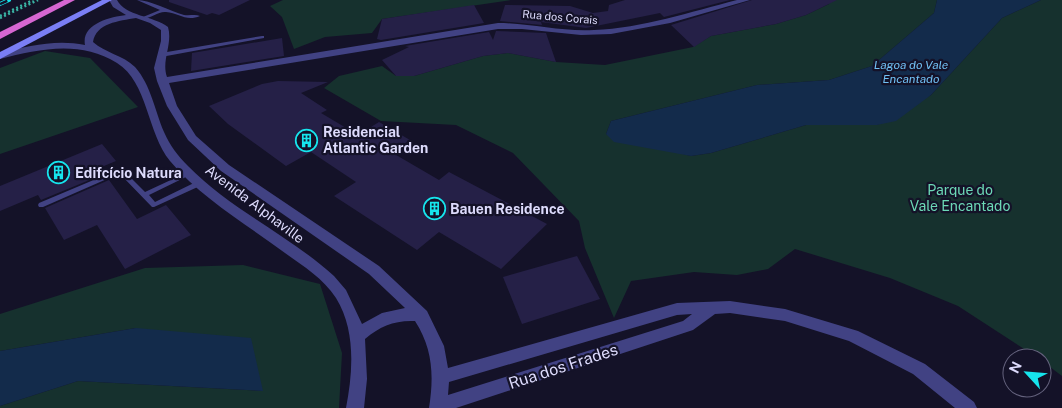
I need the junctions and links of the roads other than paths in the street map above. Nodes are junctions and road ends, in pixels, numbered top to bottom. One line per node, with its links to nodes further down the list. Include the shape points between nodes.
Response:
1 (71, 0): 10 (highway)
2 (96, 0): 13 (main road)
3 (108, 0): 15 (main road)
4 (113, 0): 9 (street, Avenida Alphaville, via 118,8)
5 (139, 0): 7 (lane)
6 (746, 0): 16 (street, Rua dos Corais, via 607,33 505,26)
7 (164, 10): 8 (lane, via 187,17); 9 (lane)
8 (198, 16)
9 (142, 17): 12 (street, via 117,19 93,29 88,44); 14 (street, Avenida Alphaville, via 159,23 165,29)
10 (0, 36)
11 (262, 37): 14 (lane)
12 (94, 48): 15 (street, Avenida Alphaville, via 52,46); 17 (street, Avenida Alphaville, via 121,61 136,73 160,140)
13 (0, 50)
14 (161, 55): 16 (street, Avenida Alphaville, via 159,68)
15 (0, 56)
16 (164, 85): 22 (street, Avenida Alphaville, via 182,124 208,154 374,270)
17 (190, 173): 18 (street, Avenida Alphaville); 19 (lane)
18 (200, 183): 19 (lane, via 154,205); 24 (street, Avenida Alphaville, via 325,276 340,293 350,312)
19 (144, 195): 20 (lane, via 124,174 115,174)
20 (40, 204)
21 (710, 309): 23 (street, Rua dos Frades, via 677,309); 25 (street, Rua dos Frades, via 688,326); 29 (street, via 730,307 785,315 853,336 919,369)
22 (422, 315): 24 (street, via 407,313 381,318); 26 (street, Avenida Alphaville, via 438,351)
23 (622, 325): 25 (street); 26 (street, Rua dos Frades)
24 (357, 337): 28 (street, Avenida Alphaville, via 360,360)
25 (632, 344): 27 (street, Rua dos Frades)
26 (441, 377): 27 (street, Avenida Alphaville)
27 (438, 407)
28 (355, 408)
29 (968, 408)

